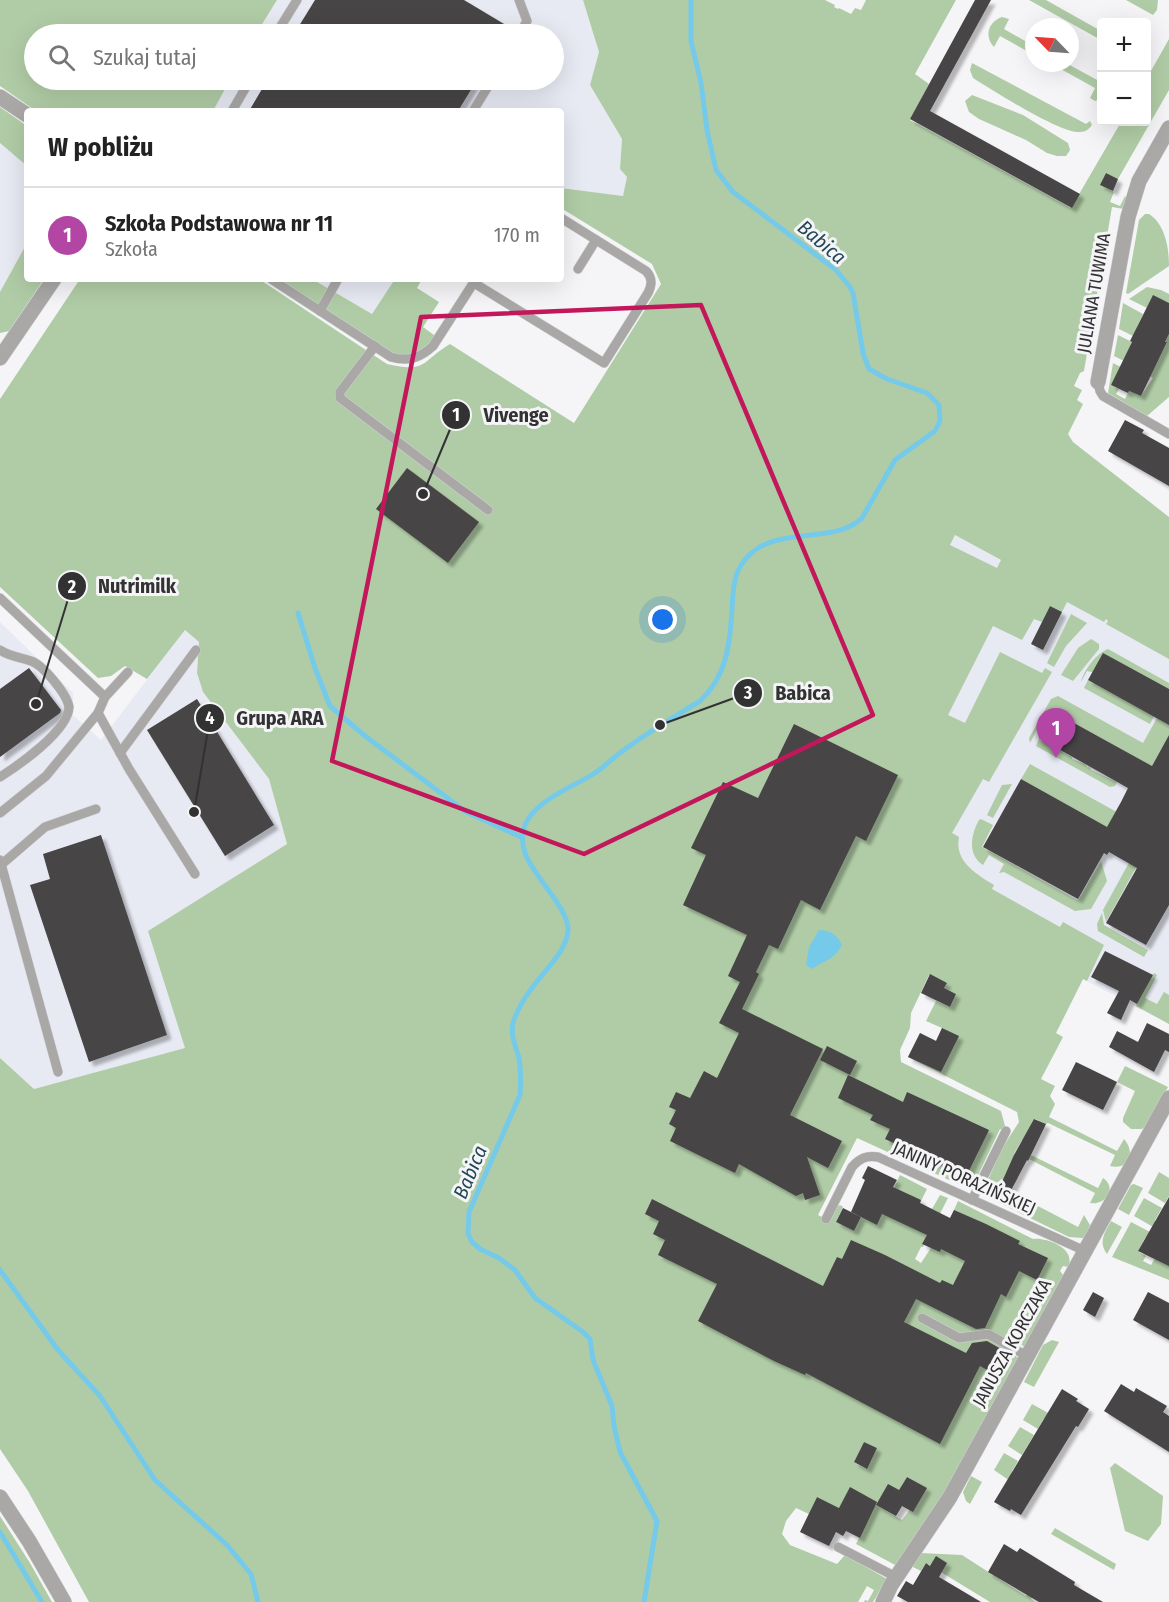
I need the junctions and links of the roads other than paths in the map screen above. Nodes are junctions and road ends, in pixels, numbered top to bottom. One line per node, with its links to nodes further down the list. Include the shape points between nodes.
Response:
1 (297, 0): 3 (lane)
2 (519, 0): 4 (lane)
3 (282, 24)
4 (525, 24)
5 (244, 90): 8 (lane)
6 (486, 90): 9 (lane)
7 (0, 96): 10 (street)
8 (234, 108)
9 (475, 108)
10 (24, 113)
11 (1169, 128): 23 (street, JULIANA TUWIMA, via 1135,192)
12 (564, 220): 13 (lane)
13 (596, 240): 14 (lane); 19 (lane, via 646,271 651,281 648,293 604,363)
14 (578, 269)
15 (52, 282): 22 (street)
16 (276, 282): 20 (lane)
17 (336, 282): 20 (lane)
18 (474, 282): 21 (lane, via 426,352 400,359)
19 (477, 282)
20 (320, 311): 21 (lane)
21 (375, 346): 25 (lane, via 340,392 340,398)
22 (1, 354)
23 (1098, 381): 24 (lane, JULIANA TUWIMA, via 1103,396)
24 (1169, 434)
25 (488, 510)
26 (0, 598): 30 (lane)
27 (0, 650): 33 (lane, via 34,662 60,688 69,707 69,713 43,745)
28 (196, 650): 32 (lane)
29 (128, 672): 30 (lane)
30 (105, 697): 31 (lane)
31 (98, 713): 32 (lane); 35 (lane, via 46,776)
32 (120, 753): 37 (lane)
33 (0, 777)
34 (96, 809): 36 (lane, via 45,826)
35 (0, 813)
36 (1, 862): 38 (lane)
37 (195, 874)
38 (58, 1072)
39 (1169, 1098): 43 (street, JANUSZA KORCZAKA)
40 (1006, 1131): 41 (lane)
41 (972, 1200): 42 (lane, JANINY PORAZIŃSKIEJ, via 878,1157 865,1157 852,1167); 43 (lane, JANINY PORAZIŃSKIEJ)
42 (826, 1218)
43 (1084, 1251): 45 (street, JANUSZA KORCZAKA)
44 (922, 1318): 45 (lane, via 959,1338 988,1334)
45 (1027, 1356): 48 (street, JANUSZA KORCZAKA, via 950,1497)
46 (0, 1497): 49 (street)
47 (838, 1547): 48 (lane)
48 (896, 1577): 50 (street, JANUSZA KORCZAKA)
49 (64, 1602)
50 (883, 1602)

